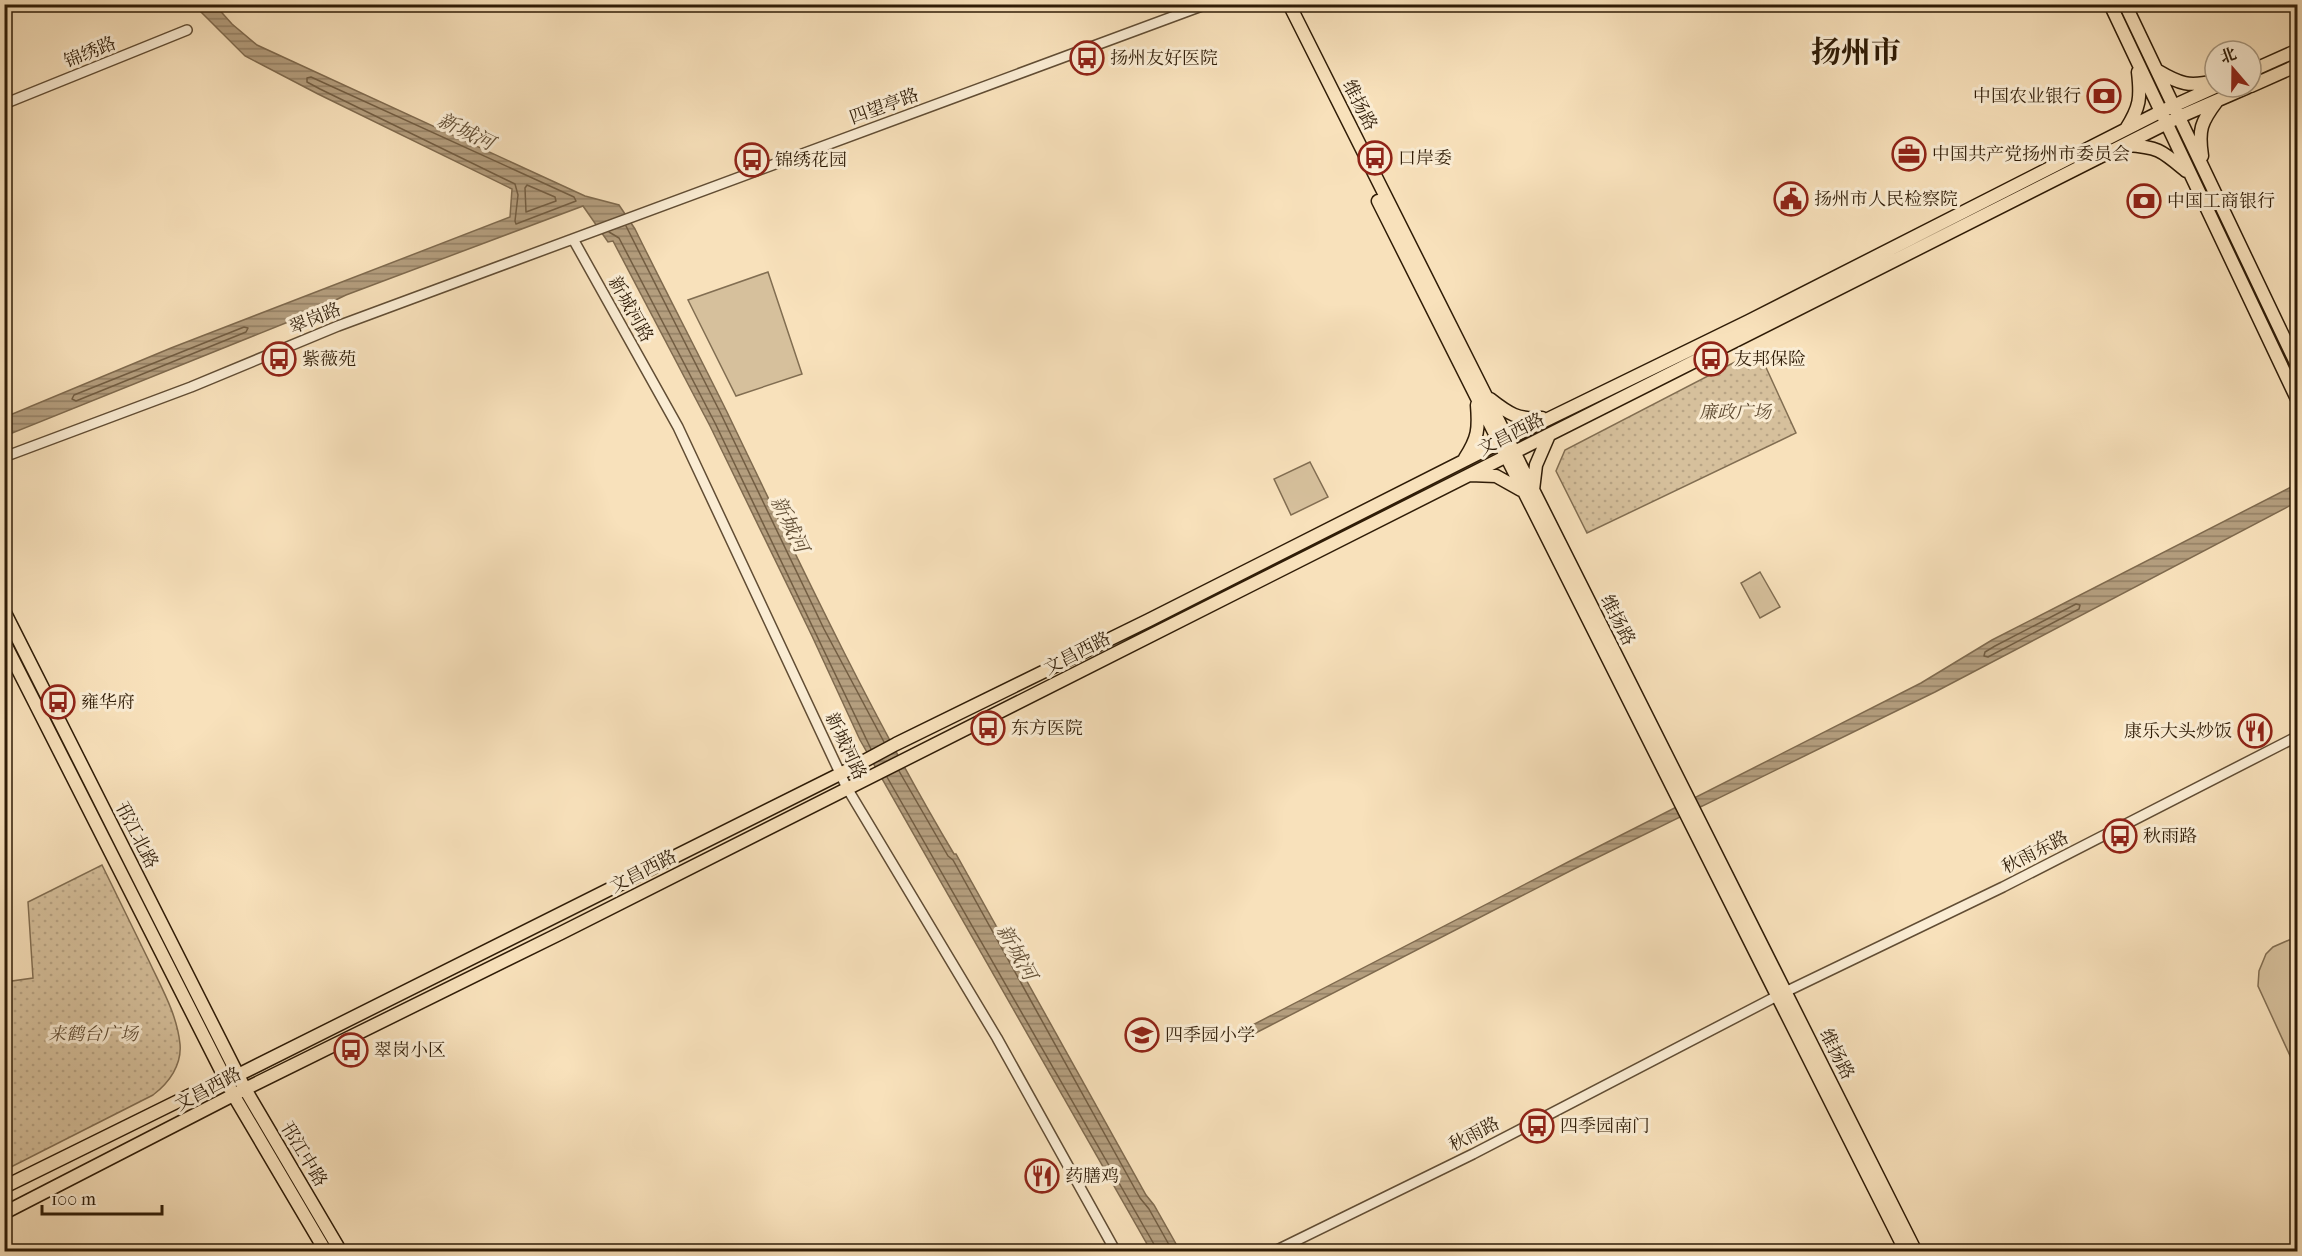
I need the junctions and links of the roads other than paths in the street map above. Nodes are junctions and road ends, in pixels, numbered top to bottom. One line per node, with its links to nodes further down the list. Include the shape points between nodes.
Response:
1 (1207, 4): 25 (street, 四望亭路)
2 (1280, 4): 27 (main road, 维扬路)
3 (1289, 4): 27 (main road, 维扬路)
4 (2110, 4): 8 (main road)
5 (2125, 4): 11 (main road)
6 (187, 30): 16 (street, 锦绣路)
7 (2298, 50): 10 (main road)
8 (2137, 62): 18 (main road); 21 (main road, via 2138,110)
9 (2298, 65): 12 (main road, 文昌西路)
10 (2263, 66)
11 (2157, 70): 13 (main road, via 2178,83); 17 (main road)
12 (2263, 80)
13 (2203, 84)
14 (2203, 92): 17 (main road, 文昌西路)
15 (2218, 100): 19 (main road, 文昌西路); 23 (main road, via 2204,118 2199,137)
16 (4, 104)
17 (2174, 105): 18 (main road, 文昌西路); 19 (main road)
18 (2160, 112): 20 (main road); 21 (main road, 文昌西路)
19 (2179, 117): 20 (main road, 文昌西路); 23 (main road)
20 (2166, 124): 22 (main road, 文昌西路); 24 (main road)
21 (2126, 130): 29 (main road, 文昌西路)
22 (2126, 145): 24 (main road, via 2152,147); 30 (main road, 文昌西路)
23 (2205, 171): 26 (main road)
24 (2190, 175): 28 (main road)
25 (573, 239): 33 (street, 翠岗路); 40 (street, 新城河路, via 678,427)
26 (2298, 367)
27 (1481, 397): 29 (main road, via 1525,419); 31 (main road, 维扬路); 34 (main road, via 1476,442)
28 (2298, 401)
29 (1549, 418): 31 (main road, 文昌西路)
30 (1550, 435): 32 (main road, 文昌西路); 36 (main road)
31 (1503, 441): 32 (main road, 维扬路); 34 (main road, 文昌西路)
32 (1510, 455): 35 (main road, 文昌西路); 36 (main road, 维扬路)
33 (4, 457)
34 (1463, 461): 40 (main road, 文昌西路)
35 (1469, 475): 36 (main road, via 1496,476); 41 (main road, 文昌西路)
36 (1528, 492): 42 (main road, 维扬路)
37 (4, 611): 43 (main road, 邗江北路)
38 (4, 642): 43 (main road, 邗江北路)
39 (2298, 736): 42 (street, 秋雨东路)
40 (842, 773): 41 (street, 新城河路); 43 (main road, 文昌西路)
41 (847, 788): 44 (main road, 文昌西路); 49 (street, 新城河路, via 991,1028)
42 (1781, 994): 50 (street, 秋雨路, via 1473,1154); 51 (main road, 维扬路); 52 (main road, 维扬路)
43 (231, 1076): 44 (main road, 邗江中路); 45 (main road, 文昌西路)
44 (240, 1093): 46 (main road, 文昌西路); 47 (main road, 邗江中路); 48 (main road, 邗江中路)
45 (4, 1187)
46 (4, 1213)
47 (326, 1251)
48 (341, 1251)
49 (1116, 1251)
50 (1273, 1251)
51 (1906, 1251)
52 (1916, 1251)

